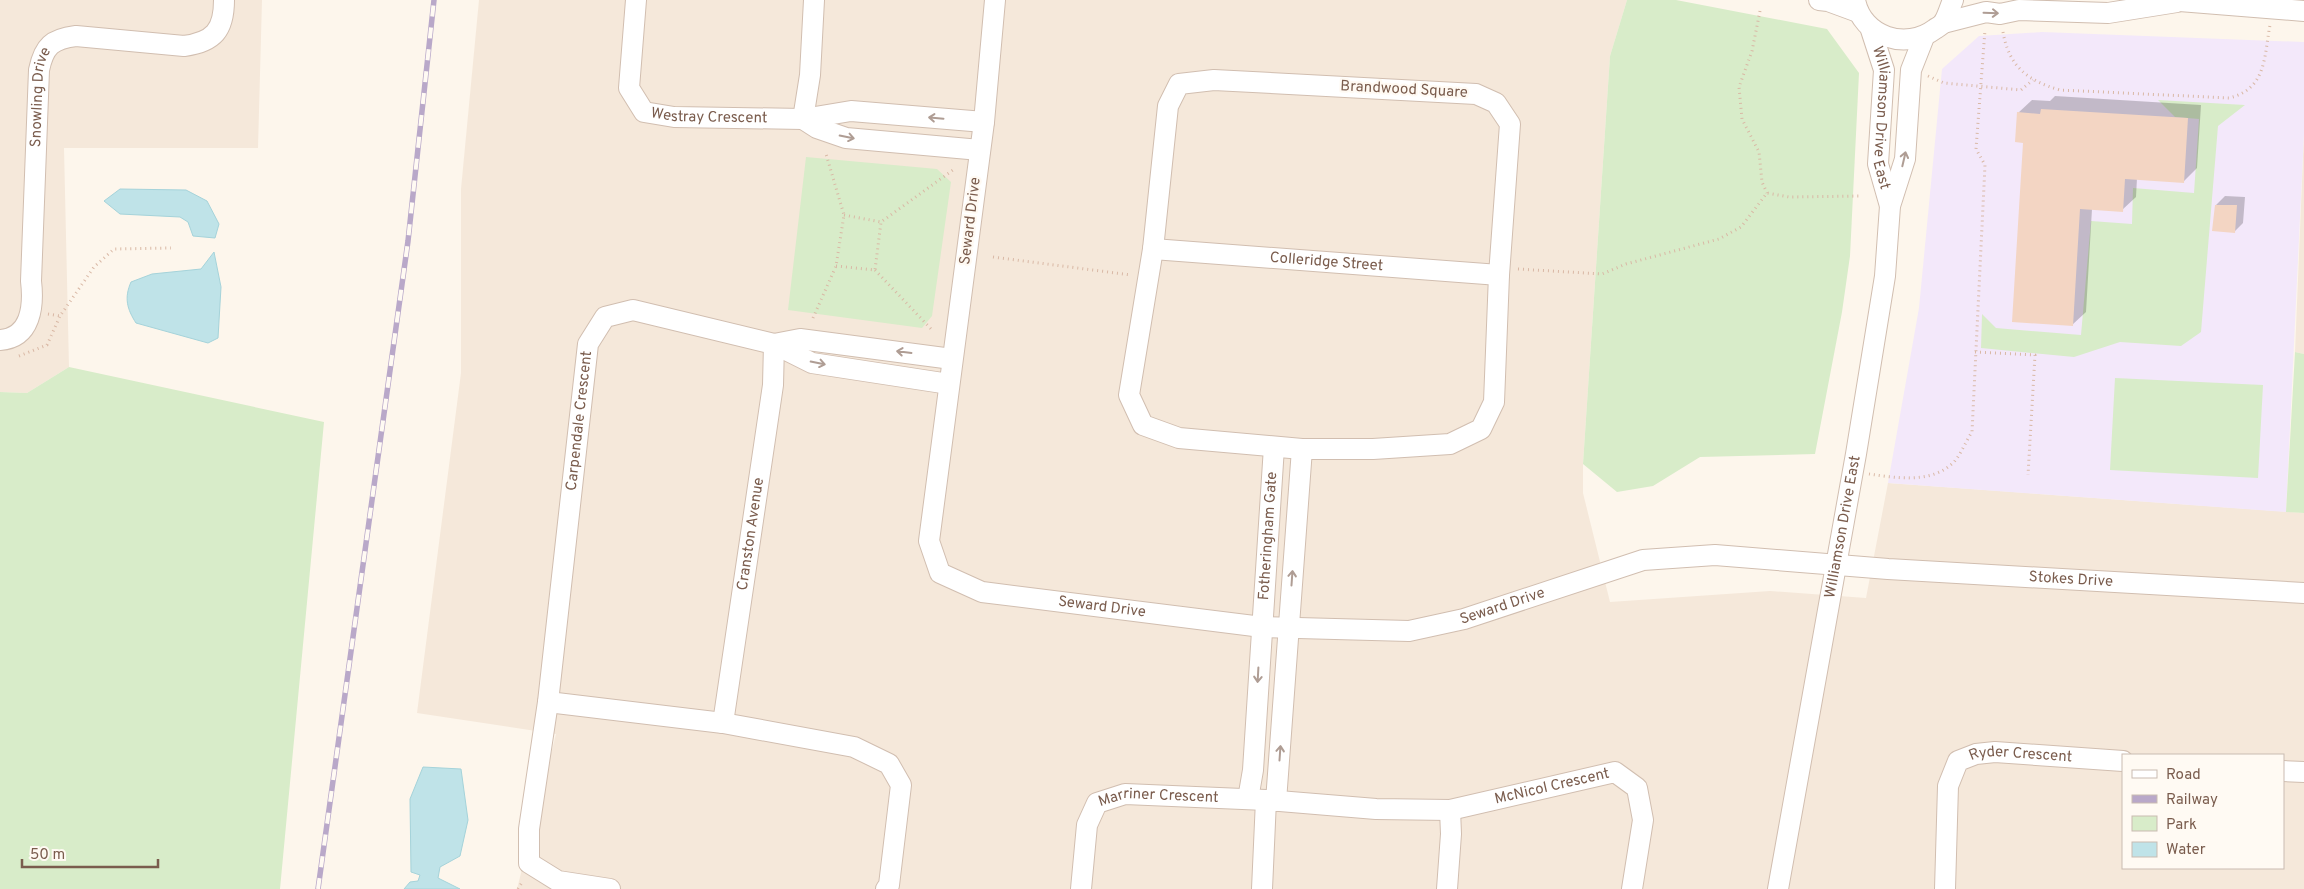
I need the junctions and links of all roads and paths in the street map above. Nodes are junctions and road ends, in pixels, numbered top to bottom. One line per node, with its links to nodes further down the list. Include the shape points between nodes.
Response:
1 (224, 0): 39 (street, Snowling Drive, via 222,24 207,41 197,44 184,46 76,36 61,38 45,51 39,70 32,311 25,327 9,340)
2 (636, 0): 19 (street, Westray Crescent, via 630,88 644,112 674,117)
3 (814, 0): 19 (street, via 810,74)
4 (995, 0): 20 (street, Seward Drive)
5 (1819, 0): 8 (street)
6 (1953, 0): 13 (street)
7 (2172, 1): 9 (street); 12 (street, via 2108,13 2019,10)
8 (1856, 6): 14 (street)
9 (2272, 9): 11 (street); 17 (path, via 2262,71 2253,86 2240,95 2229,98 2060,90)
10 (1760, 11): 24 (path, via 1752,51 1739,87 1742,119 1759,152)
11 (2304, 11)
12 (1993, 13): 13 (street); 17 (path, via 2012,59); 18 (path)
13 (1943, 23): 15 (street)
14 (1872, 30): 15 (street, via 1897,41); 26 (street, Williamson Drive East, via 1884,70 1878,164)
15 (1924, 37): 16 (street, Williamson Drive East)
16 (1911, 70): 18 (path, via 1944,83); 26 (street, Williamson Drive East, one-way to 16, via 1905,159)
17 (2033, 80): 18 (path, via 2022,90)
18 (1981, 87): 41 (path, via 1976,149 1985,165)
19 (802, 119): 20 (street, Westray Crescent, one-way to 19, via 851,112); 21 (street, Westray Crescent, one-way to 21, via 846,138)
20 (984, 122): 21 (street, Seward Drive)
21 (980, 150): 42 (street, Seward Drive)
22 (826, 154): 27 (path)
23 (954, 170): 28 (path)
24 (1766, 193): 25 (path, via 1789,197); 34 (path, via 1740,228 1719,238 1602,274)
25 (1862, 196)
26 (1890, 206): 46 (street, Williamson Drive East, via 1885,276)
27 (844, 215): 28 (path); 32 (path)
28 (881, 222): 33 (path)
29 (171, 248): 36 (path, via 114,249 94,266 60,316)
30 (1153, 249): 34 (street, Colleridge Street); 34 (street, Brandwood Square, via 1168,106 1180,84 1214,80 1476,94 1496,103 1510,124); 35 (street, Brandwood Square)
31 (993, 257): 35 (path)
32 (836, 266): 33 (path); 37 (path)
33 (875, 270): 38 (path)
34 (1500, 271): 45 (street, Brandwood Square, via 1494,402 1481,429 1450,444)
35 (1147, 277): 44 (street, Brandwood Square, via 1129,395 1143,426 1179,438)
36 (48, 314)
37 (813, 318)
38 (933, 331)
39 (0, 340)
40 (774, 344): 42 (street, Carpendale Crescent, one-way to 40, via 800,338); 43 (street, Carpendale Crescent, one-way to 43, via 812,363); 52 (street, Carpendale Crescent, via 633,310 604,317 588,344); 53 (street, Cranston Avenue, via 773,385)
41 (1975, 352): 46 (path, via 1972,432 1955,461 1931,476 1917,478); 47 (path, via 2035,355)
42 (952, 359): 43 (street, Seward Drive)
43 (949, 384): 51 (street, Seward Drive, via 929,541 940,573 982,592)
44 (1274, 447): 45 (street, Brandwood Square); 51 (street, Fotheringham Gate)
45 (1302, 449): 50 (street, Fotheringham Gate, one-way to 45)
46 (1854, 471): 48 (street, Williamson Drive East)
47 (2028, 475)
48 (1837, 565): 49 (street, Stokes Drive); 50 (street, Seward Drive, via 1715,555 1643,560 1464,619 1409,631); 59 (street, Williamson Drive East)
49 (2304, 593)
50 (1288, 626): 51 (street, Seward Drive); 57 (street, one-way to 50)
51 (1262, 627): 57 (street, one-way to 57, via 1253,770)
52 (548, 702): 53 (street); 60 (street, Carpendale Crescent, via 529,829 529,862 558,881)
53 (723, 724): 61 (street, via 854,747 889,764 901,785)
54 (2122, 761): 68 (street, Ryder Crescent, via 1995,752 1976,754 1958,761 1948,786)
55 (2284, 771): 56 (street)
56 (2304, 772)
57 (1264, 800): 58 (street, McNicol Crescent, via 1376,809); 62 (street, Marriner Crescent, via 1125,794 1097,803 1087,825); 63 (street)
58 (1450, 810): 64 (street); 65 (street, McNicol Crescent, via 1614,772 1638,788 1643,820)
59 (1787, 848): 66 (street, Williamson Drive East); 67 (street, Williamson Drive East)
60 (610, 889)
61 (886, 889)
62 (1081, 889)
63 (1262, 889)
64 (1447, 889)
65 (1632, 889)
66 (1778, 889)
67 (1790, 889)
68 (1945, 889)

